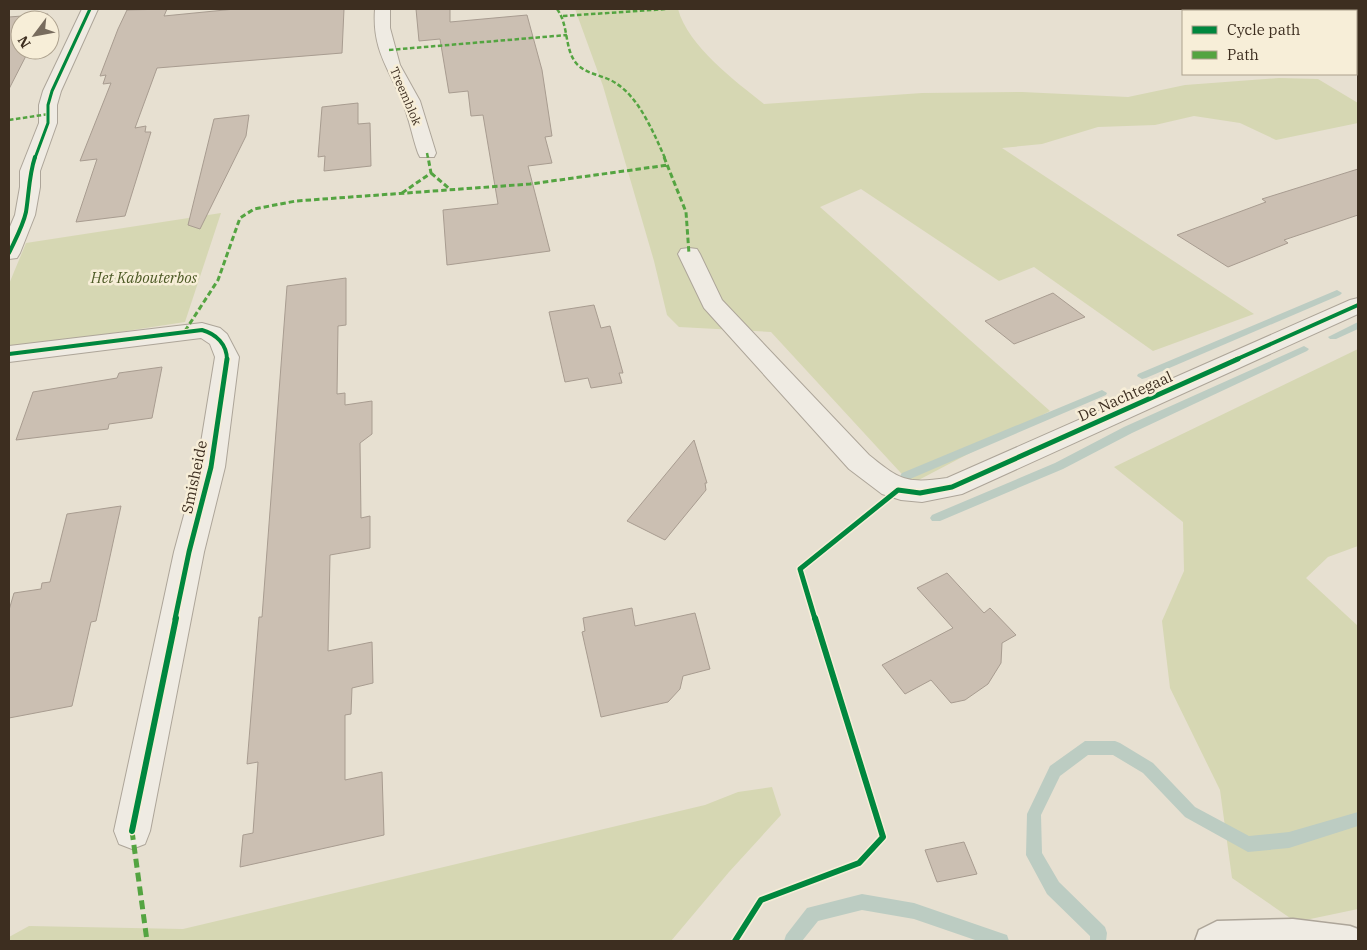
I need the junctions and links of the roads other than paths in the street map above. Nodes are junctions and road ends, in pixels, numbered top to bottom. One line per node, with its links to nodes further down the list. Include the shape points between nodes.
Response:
1 (90, 9): 4 (street, via 52,91 48,123 30,171 25,215)
2 (382, 9): 3 (street, Treemblok, via 382,28 392,65 411,101)
3 (427, 153)
4 (9, 253)
5 (690, 254): 6 (street, De Nachtegaal, via 712,303 859,462 885,484 898,490 920,493 952,487)
6 (1358, 305)
7 (9, 354): 8 (street, Smisheide, via 202,330 214,333 223,342 227,357 212,467 189,552)
8 (132, 831)
9 (1210, 941): 10 (lane, via 1217,936 1293,934)
10 (1350, 941)

